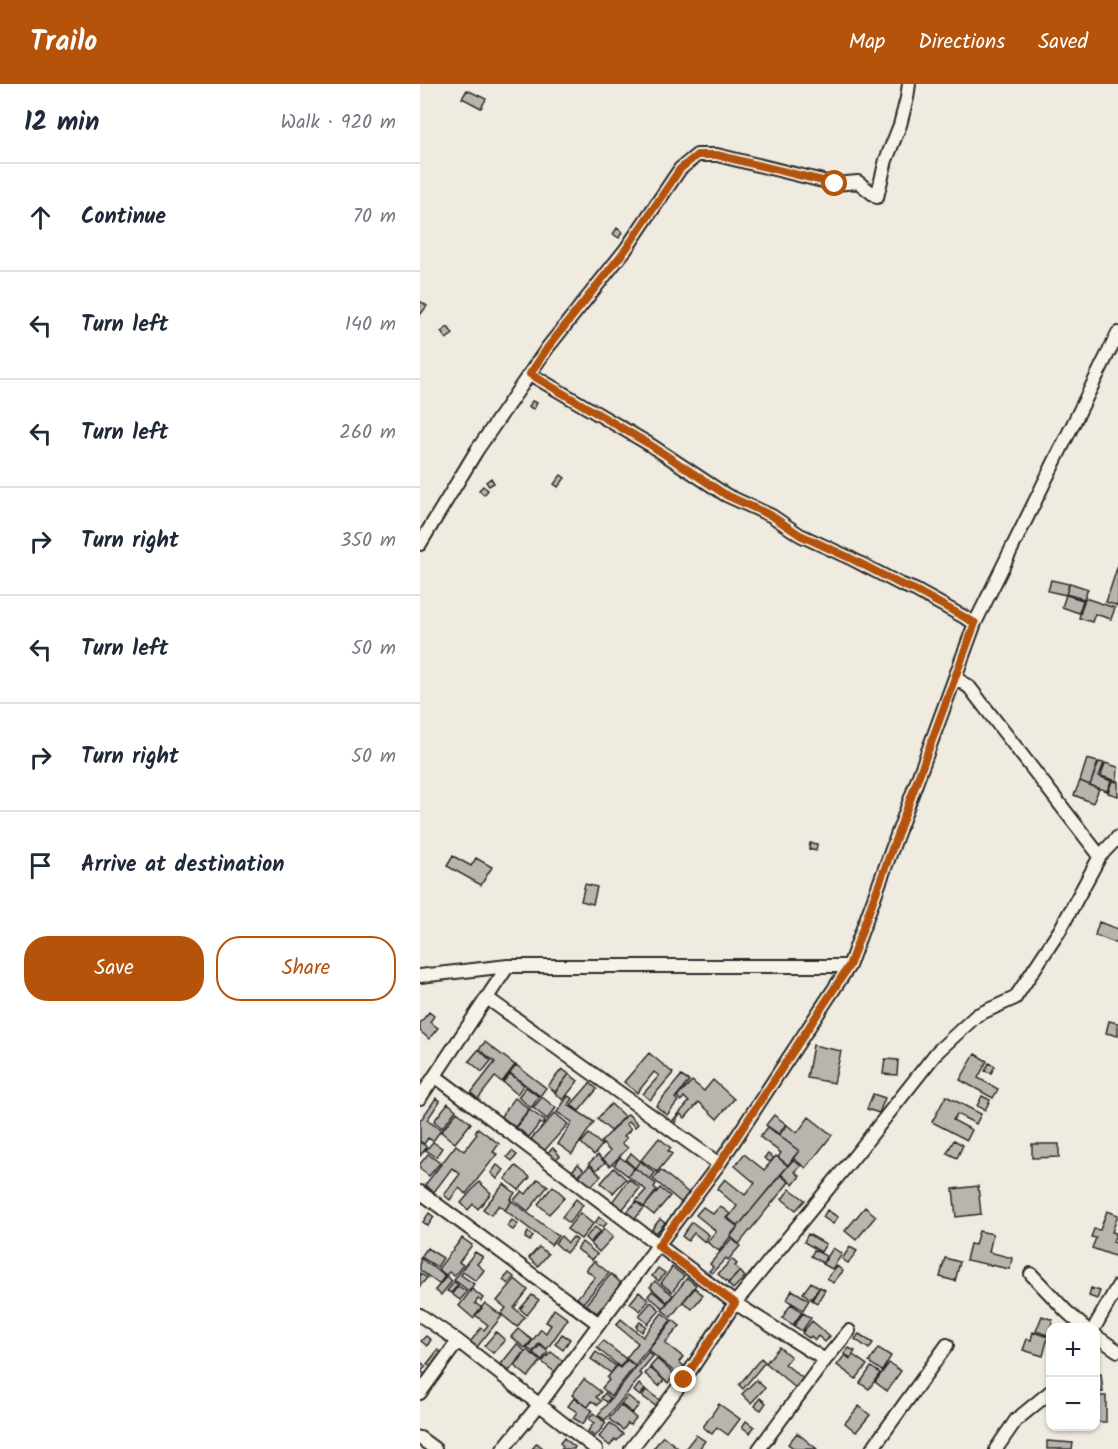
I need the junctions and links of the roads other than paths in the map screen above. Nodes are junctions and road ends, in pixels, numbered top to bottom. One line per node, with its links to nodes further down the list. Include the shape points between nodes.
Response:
1 (909, 84): 3 (street, via 877,197 858,182 835,184 717,155 697,155 687,162)
2 (1118, 333): 5 (street)
3 (530, 374): 4 (street, via 477,450); 5 (street, via 726,495)
4 (420, 544)
5 (975, 623): 6 (street)
6 (955, 677): 8 (street, via 970,688); 10 (street)
7 (1118, 837): 8 (street)
8 (1100, 856): 20 (street, via 1060,930 1015,998 976,1016 937,1052)
9 (508, 966): 10 (street); 11 (street); 12 (street)
10 (849, 966): 15 (street)
11 (420, 976)
12 (487, 998): 13 (street); 15 (street)
13 (435, 1076): 14 (street); 17 (street)
14 (420, 1098)
15 (719, 1164): 17 (street)
16 (420, 1192): 24 (street)
17 (658, 1246): 20 (street); 24 (street)
18 (1031, 1274): 22 (street)
19 (1118, 1286): 23 (street)
20 (735, 1303): 30 (street); 38 (street, via 684,1380)
21 (420, 1315): 27 (street)
22 (1079, 1323)
23 (1097, 1323)
24 (599, 1324): 33 (street)
25 (849, 1331): 30 (street)
26 (1100, 1339): 29 (street)
27 (458, 1341): 31 (street); 33 (street)
28 (946, 1345): 40 (street)
29 (1118, 1351)
30 (825, 1360): 39 (street)
31 (420, 1393)
32 (1046, 1395): 41 (street, via 1016,1420)
33 (539, 1406): 36 (street); 37 (street)
34 (420, 1438): 35 (street)
35 (435, 1449)
36 (503, 1449)
37 (596, 1449)
38 (631, 1449)
39 (759, 1449)
40 (872, 1449)
41 (996, 1449)

